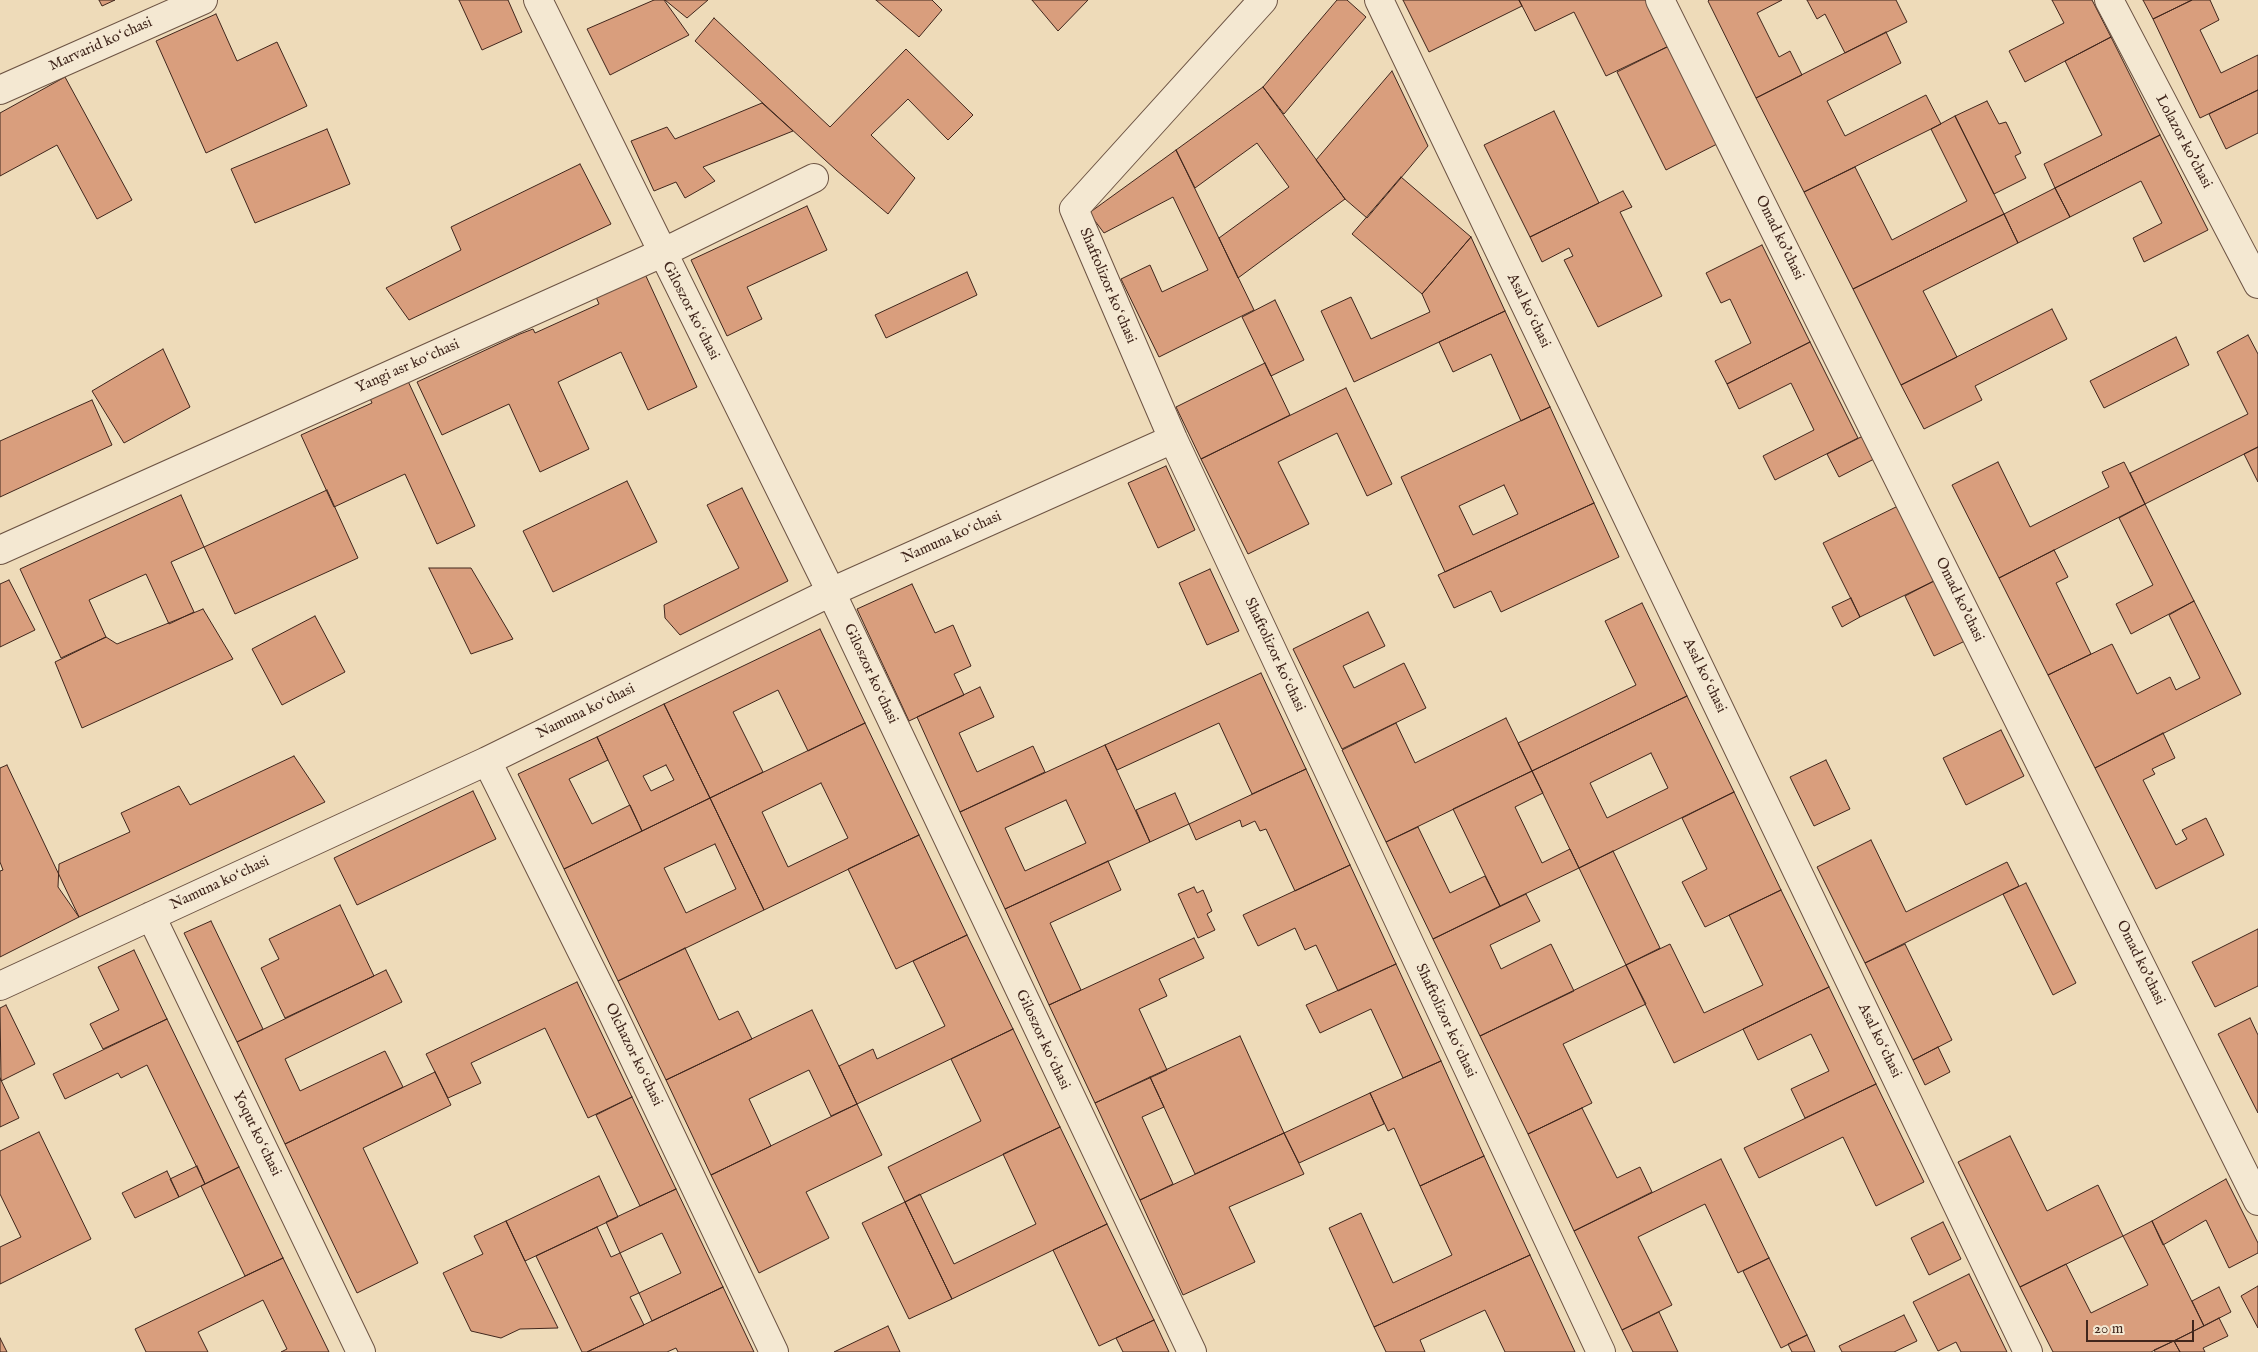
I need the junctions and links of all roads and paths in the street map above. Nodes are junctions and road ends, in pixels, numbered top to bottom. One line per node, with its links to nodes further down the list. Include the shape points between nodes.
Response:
1 (203, 0): 7 (street, Marvarid koʻchasi)
2 (538, 0): 9 (street, Giloszor koʻchasi)
3 (1263, 0): 11 (street, Shaftolizor koʻchasi, via 1074,209)
4 (1379, 0): 22 (street, Asal koʻchasi)
5 (1660, 0): 17 (street, Omad ko'chasi)
6 (2109, 0): 10 (street, Lolazor ko'chasi)
7 (0, 90)
8 (814, 178): 9 (street, Yangi asr koʻchasi)
9 (662, 253): 12 (street, Yangi asr koʻchasi); 13 (street, Giloszor koʻchasi)
10 (2258, 284)
11 (1173, 439): 13 (street, Namuna koʻchasi); 21 (street, Shaftolizor koʻchasi)
12 (0, 550)
13 (831, 592): 14 (street, Namuna koʻchasi); 20 (street, Giloszor koʻchasi)
14 (486, 761): 15 (street, Namuna koʻchasi); 19 (street, Olchazor koʻchasi, via 611,1010)
15 (150, 916): 16 (street, Namuna koʻchasi); 18 (street, Yoqut koʻchasi)
16 (0, 986)
17 (2258, 1201)
18 (361, 1352)
19 (774, 1352)
20 (1192, 1352)
21 (1601, 1352)
22 (2028, 1352)

